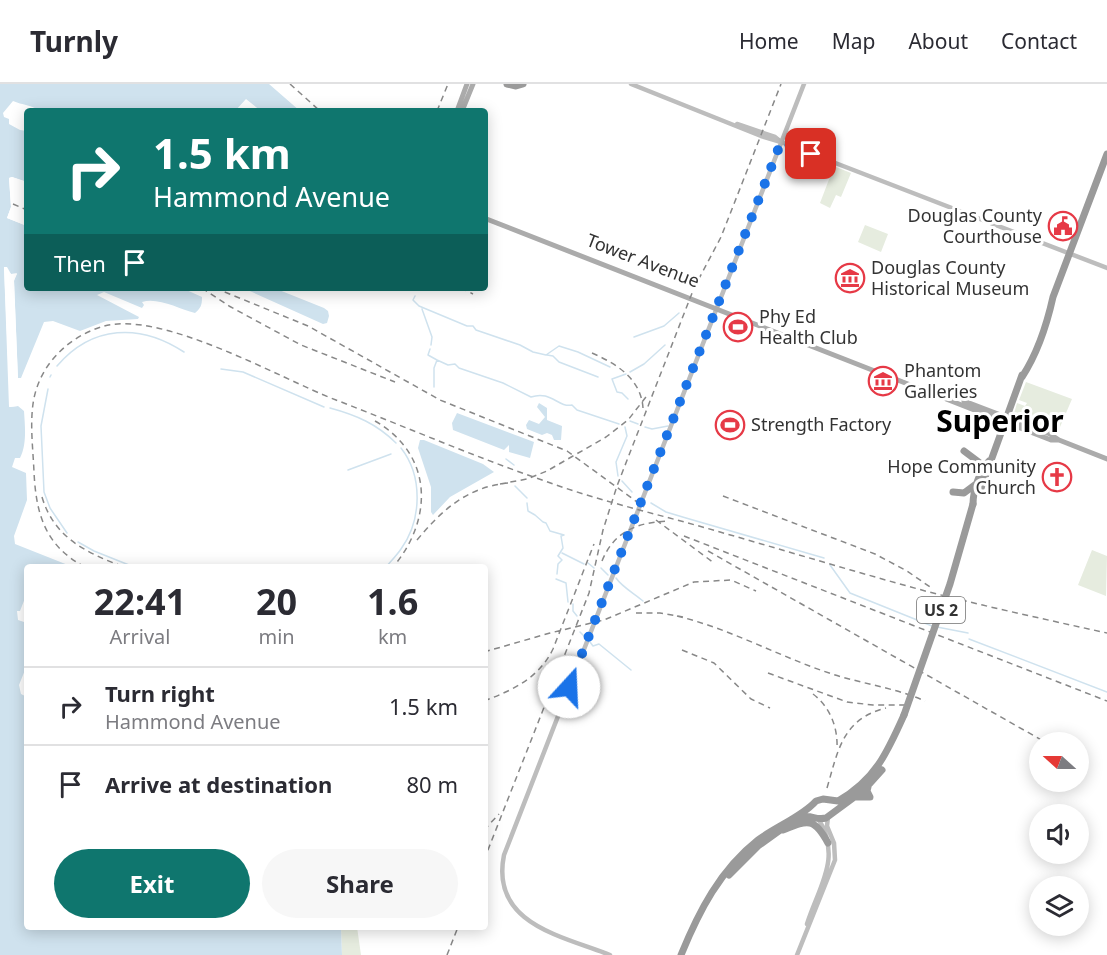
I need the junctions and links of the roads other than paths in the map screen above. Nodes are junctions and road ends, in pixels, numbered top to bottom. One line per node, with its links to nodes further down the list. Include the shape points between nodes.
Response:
1 (467, 84): 7 (main road)
2 (472, 84): 8 (main road)
3 (507, 84): 4 (highway)
4 (523, 84)
5 (631, 84): 9 (street)
6 (804, 84): 9 (street)
7 (458, 108)
8 (463, 108)
9 (781, 142): 14 (street); 16 (street)
10 (1107, 154): 12 (highway, US 2)
11 (1107, 163): 12 (highway, US 2)
12 (1100, 175): 14 (highway, US 2)
13 (488, 219): 16 (main road, Tower Avenue)
14 (1070, 254): 15 (street); 19 (highway, US 2)
15 (1107, 268)
16 (717, 307): 17 (main road, Tower Avenue); 18 (main road, Tower Avenue); 36 (street, via 507,846 502,871 515,909 531,923)
17 (953, 401): 18 (main road); 19 (main road, Tower Avenue)
18 (968, 403): 19 (main road, Tower Avenue)
19 (1006, 419): 21 (main road, Tower Avenue); 22 (highway, US 2)
20 (964, 451): 24 (highway, via 980,463)
21 (1107, 459)
22 (989, 461): 24 (highway, US 2); 25 (highway, US 2)
23 (1000, 468): 25 (highway, via 990,471)
24 (981, 476): 26 (highway, via 965,492); 27 (highway, US 2)
25 (980, 491): 27 (highway, US 2)
26 (953, 492)
27 (973, 504): 28 (highway, US 2, bridge, via 950,584)
28 (904, 715): 29 (highway, US 2, via 871,776 842,799); 31 (highway, US 2, via 889,759 869,785)
29 (827, 800): 30 (highway, US 2); 31 (highway, via 832,807)
30 (813, 804): 32 (highway); 37 (highway, US 2, via 757,841 727,870 705,902)
31 (829, 816): 32 (highway, US 2); 35 (street, via 827,826 835,860)
32 (816, 817): 33 (highway, US 2, via 804,816); 34 (street)
33 (775, 834): 34 (highway, via 810,822); 38 (highway, US 2, via 750,853 720,888 701,918)
34 (828, 843): 35 (street, via 829,863)
35 (802, 944): 39 (street)
36 (610, 955)
37 (681, 955)
38 (686, 955)
39 (797, 955)

